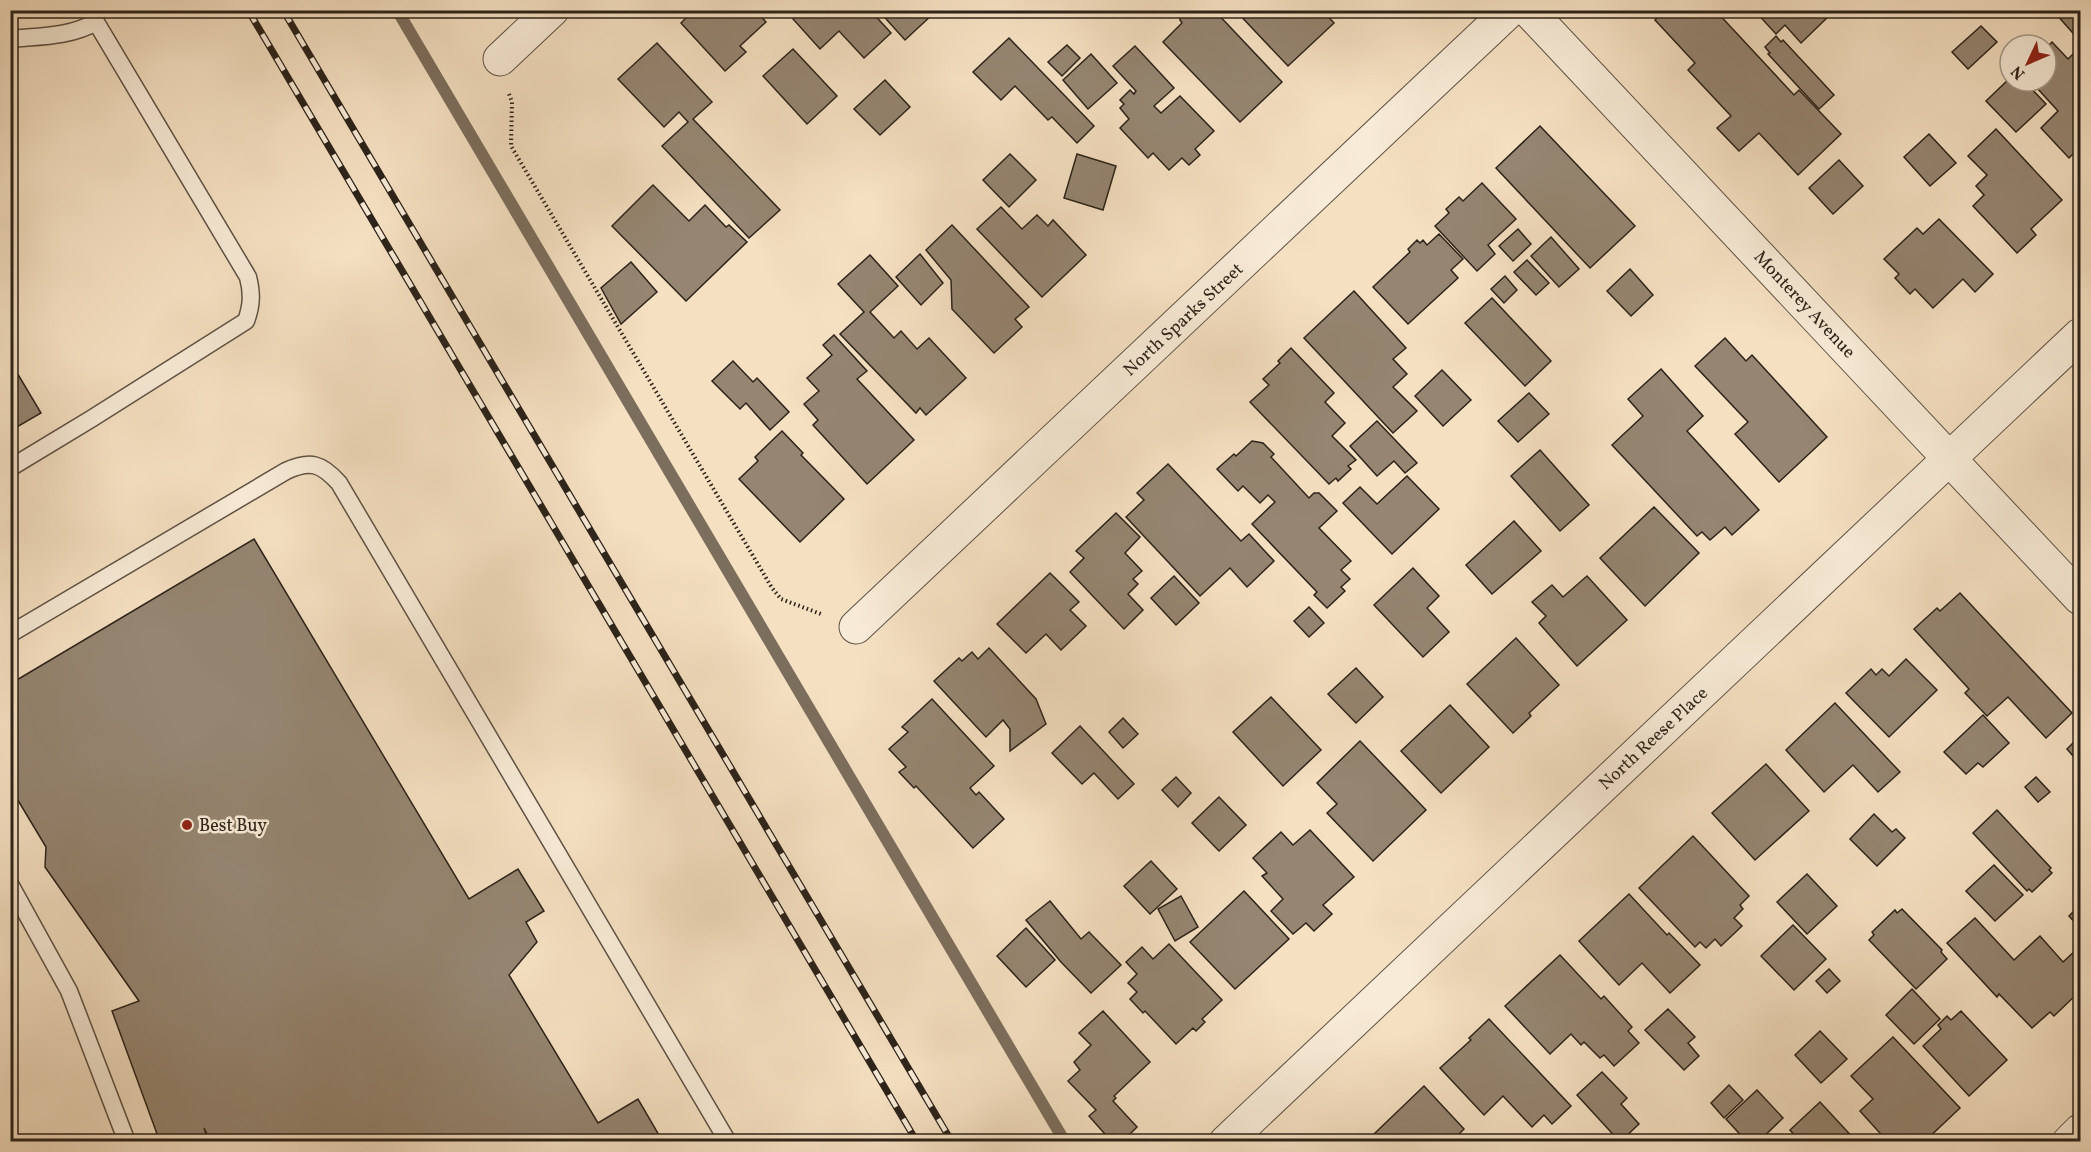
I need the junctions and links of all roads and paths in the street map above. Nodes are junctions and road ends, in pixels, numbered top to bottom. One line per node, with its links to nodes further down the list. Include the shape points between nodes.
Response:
1 (552, 10): 5 (street)
2 (1510, 10): 10 (street, North Sparks Street)
3 (1528, 10): 7 (street, Monterey Avenue)
4 (10, 39): 8 (lane, via 68,33 96,22 249,277 252,291 246,321)
5 (500, 59): 10 (path, via 512,102 511,146 772,588 782,599)
6 (2080, 335): 7 (street, North Reese Place)
7 (1950, 458): 9 (street, Monterey Avenue); 16 (street, North Reese Place)
8 (10, 468)
9 (2080, 598)
10 (856, 627)
11 (10, 634): 15 (lane, via 286,471 301,464 315,464 329,472)
12 (10, 884): 14 (lane, via 69,991)
13 (2080, 1131): 17 (street)
14 (128, 1142)
15 (728, 1142)
16 (1226, 1142)
17 (2069, 1142)

